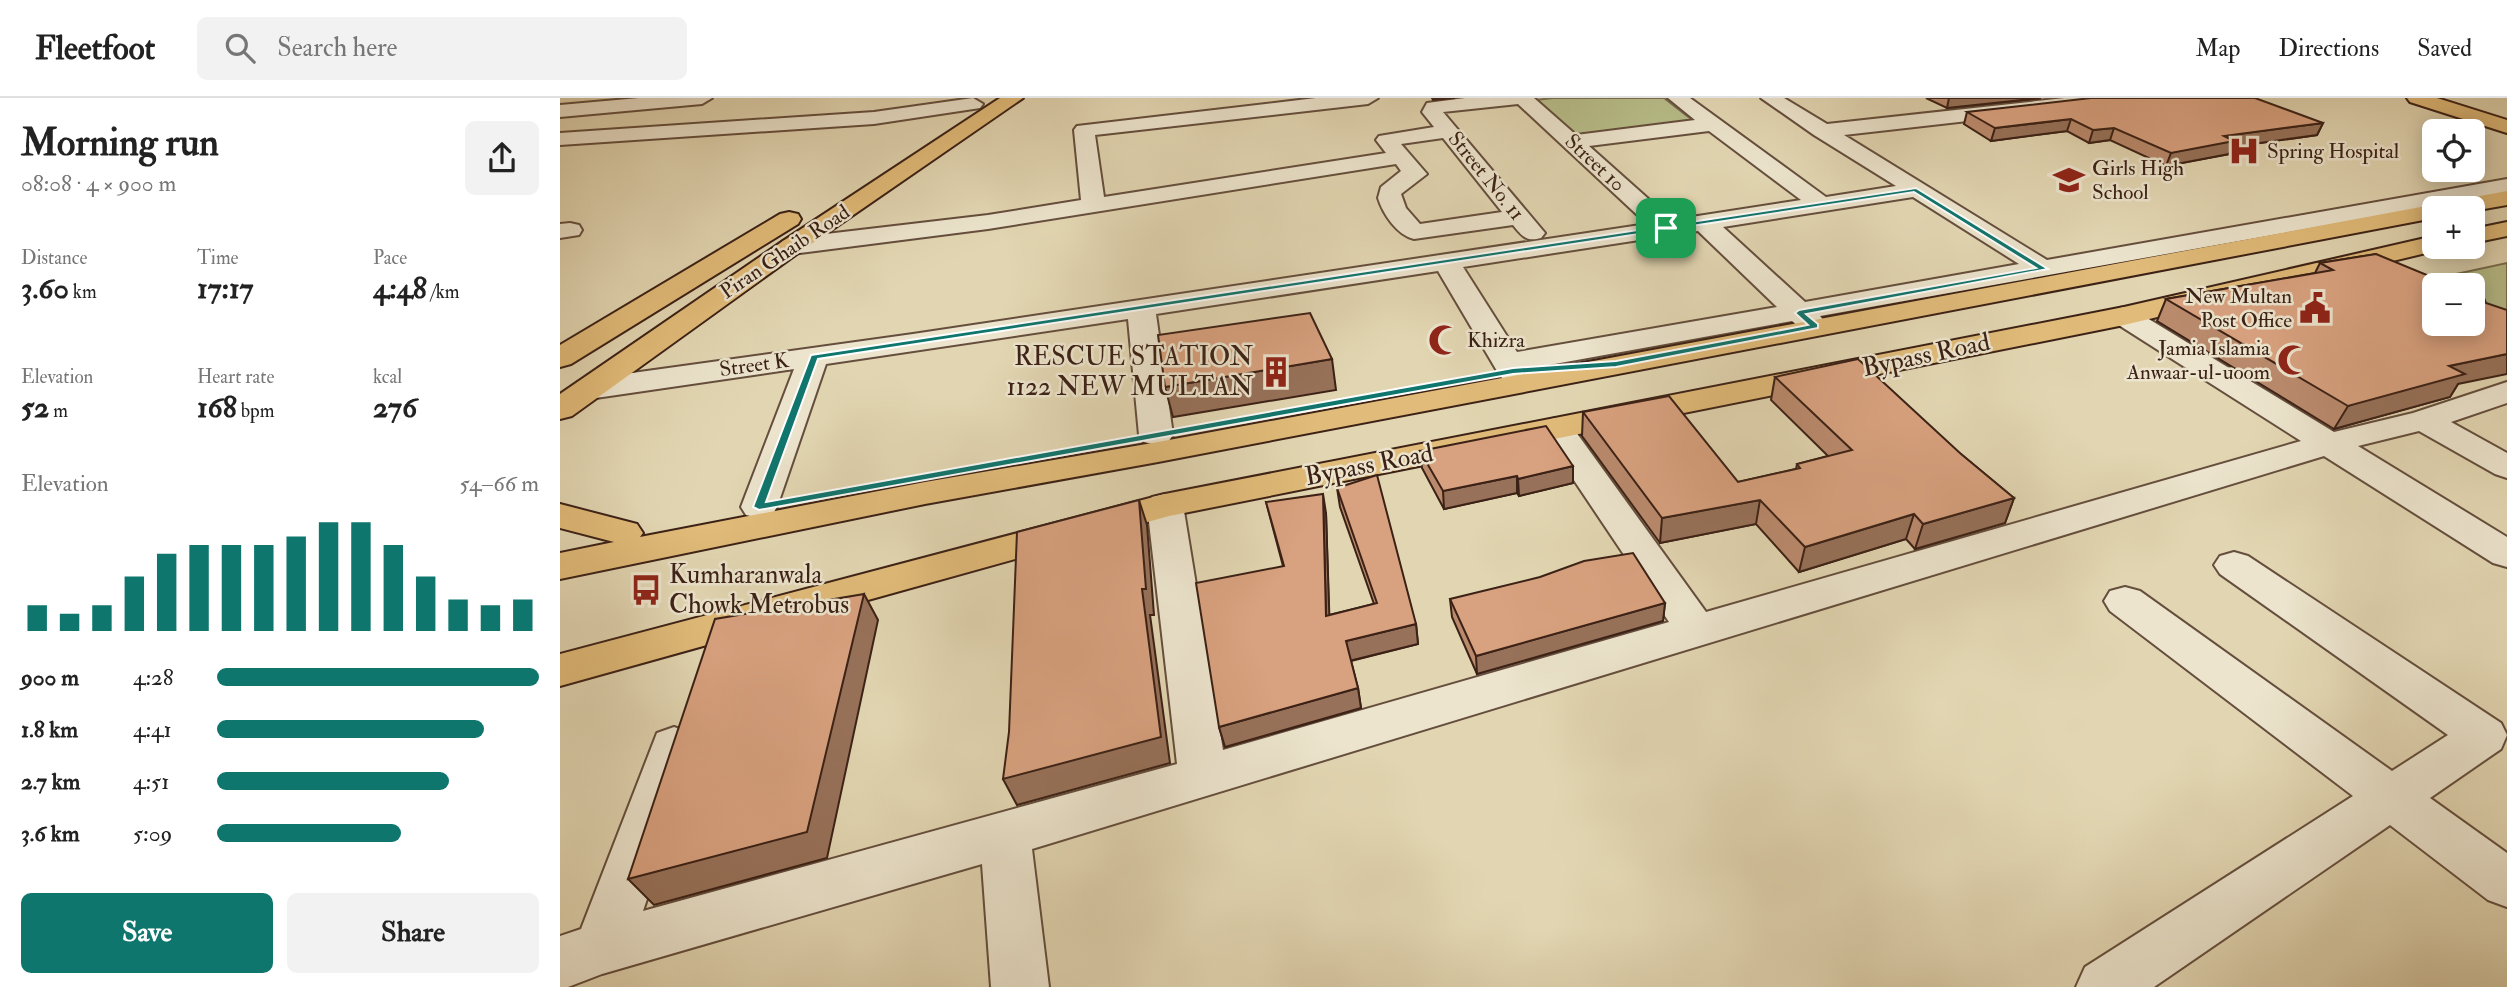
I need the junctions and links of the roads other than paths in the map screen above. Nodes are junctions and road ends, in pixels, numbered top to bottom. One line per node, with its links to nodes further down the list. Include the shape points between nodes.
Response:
1 (569, 98): 16 (street)
2 (702, 98): 16 (street)
3 (1368, 98): 33 (street, via 1084,130)
4 (1522, 98): 12 (street); 26 (street, Street 10)
5 (1678, 98): 21 (street)
6 (1771, 98): 24 (street)
7 (1970, 98): 17 (street)
8 (2117, 98): 17 (street)
9 (2417, 98): 22 (main road)
10 (2436, 98): 20 (main road)
11 (2458, 98): 18 (main road)
12 (1485, 100): 14 (street)
13 (991, 101): 25 (street, via 874,118); 28 (main road, Piran Ghaib Road); 29 (main road, Piran Ghaib Road)
14 (1431, 102): 23 (street, Street No. 11, via 1431,110)
15 (1881, 104): 19 (street)
16 (560, 108)
17 (1999, 112): 19 (street)
18 (2507, 113)
19 (1912, 121): 24 (street)
20 (2507, 121)
21 (1713, 124): 26 (street); 34 (street)
22 (2507, 127)
23 (1450, 131): 27 (street, via 1386,140); 36 (street, Street No. 11)
24 (1821, 131): 30 (street)
25 (560, 139)
26 (1573, 142): 38 (street, Street 10)
27 (1400, 157): 33 (street); 36 (street, via 1416,174 1389,192 1389,200 1414,232)
28 (846, 183): 29 (main road); 51 (main road, Piran Ghaib Road)
29 (883, 185): 41 (main road, Piran Ghaib Road)
30 (1916, 190): 34 (street, Street K); 46 (street)
31 (2504, 191): 32 (main road); 46 (street)
32 (2485, 197)
33 (1093, 205): 41 (street)
34 (1821, 205): 37 (street, Street K)
35 (2422, 213): 50 (main road)
36 (1519, 218): 43 (street, Street No. 11)
37 (1703, 222): 38 (street, Street K); 50 (street)
38 (1666, 228): 43 (street, Street K)
39 (2507, 229): 40 (main road)
40 (2485, 234)
41 (792, 246): 52 (main road, Piran Ghaib Road)
42 (2422, 247): 44 (main road, Bypass Road)
43 (1545, 248): 45 (street, Street K)
44 (2361, 260): 47 (street); 49 (main road, Bypass Road)
45 (1447, 263): 48 (street, Street K); 56 (street)
46 (2044, 269): 50 (street)
47 (2398, 277)
48 (1141, 309): 53 (street, Street K); 64 (street)
49 (2124, 316): 57 (main road, Bypass Road); 65 (street)
50 (1807, 319): 55 (main road); 56 (street)
51 (621, 321): 52 (main road); 54 (main road, Piran Ghaib Road)
52 (678, 326): 58 (main road, Piran Ghaib Road)
53 (814, 356): 58 (street, Street K); 68 (street)
54 (560, 358)
55 (1616, 364): 56 (main road); 74 (main road)
56 (1511, 367): 64 (main road)
57 (1861, 369): 60 (street); 63 (main road, Bypass Road)
58 (589, 389): 61 (main road, Piran Ghaib Road)
59 (2507, 392): 62 (street)
60 (1891, 395)
61 (560, 409)
62 (2424, 420): 65 (street); 66 (street)
63 (1556, 428): 67 (main road, Bypass Road); 77 (street)
64 (1156, 435): 68 (main road)
65 (2326, 444): 72 (street); 77 (street, via 2024,516)
66 (2507, 467)
67 (1165, 505): 76 (main road, Bypass Road); 79 (street)
68 (759, 507): 70 (main road)
69 (560, 516): 70 (main road)
70 (624, 533): 71 (main road)
71 (560, 548)
72 (2507, 554)
73 (2234, 565): 80 (street, via 2484,736)
74 (560, 566)
75 (2125, 601): 80 (street)
76 (715, 629): 78 (main road, Bypass Road); 83 (street, via 693,693)
77 (1696, 629): 79 (street)
78 (560, 670)
79 (1203, 777): 81 (street)
80 (2393, 797): 82 (street); 85 (street)
81 (1005, 835): 83 (street); 84 (street)
82 (2507, 883)
83 (581, 956)
84 (1020, 987)
85 (2105, 987)

